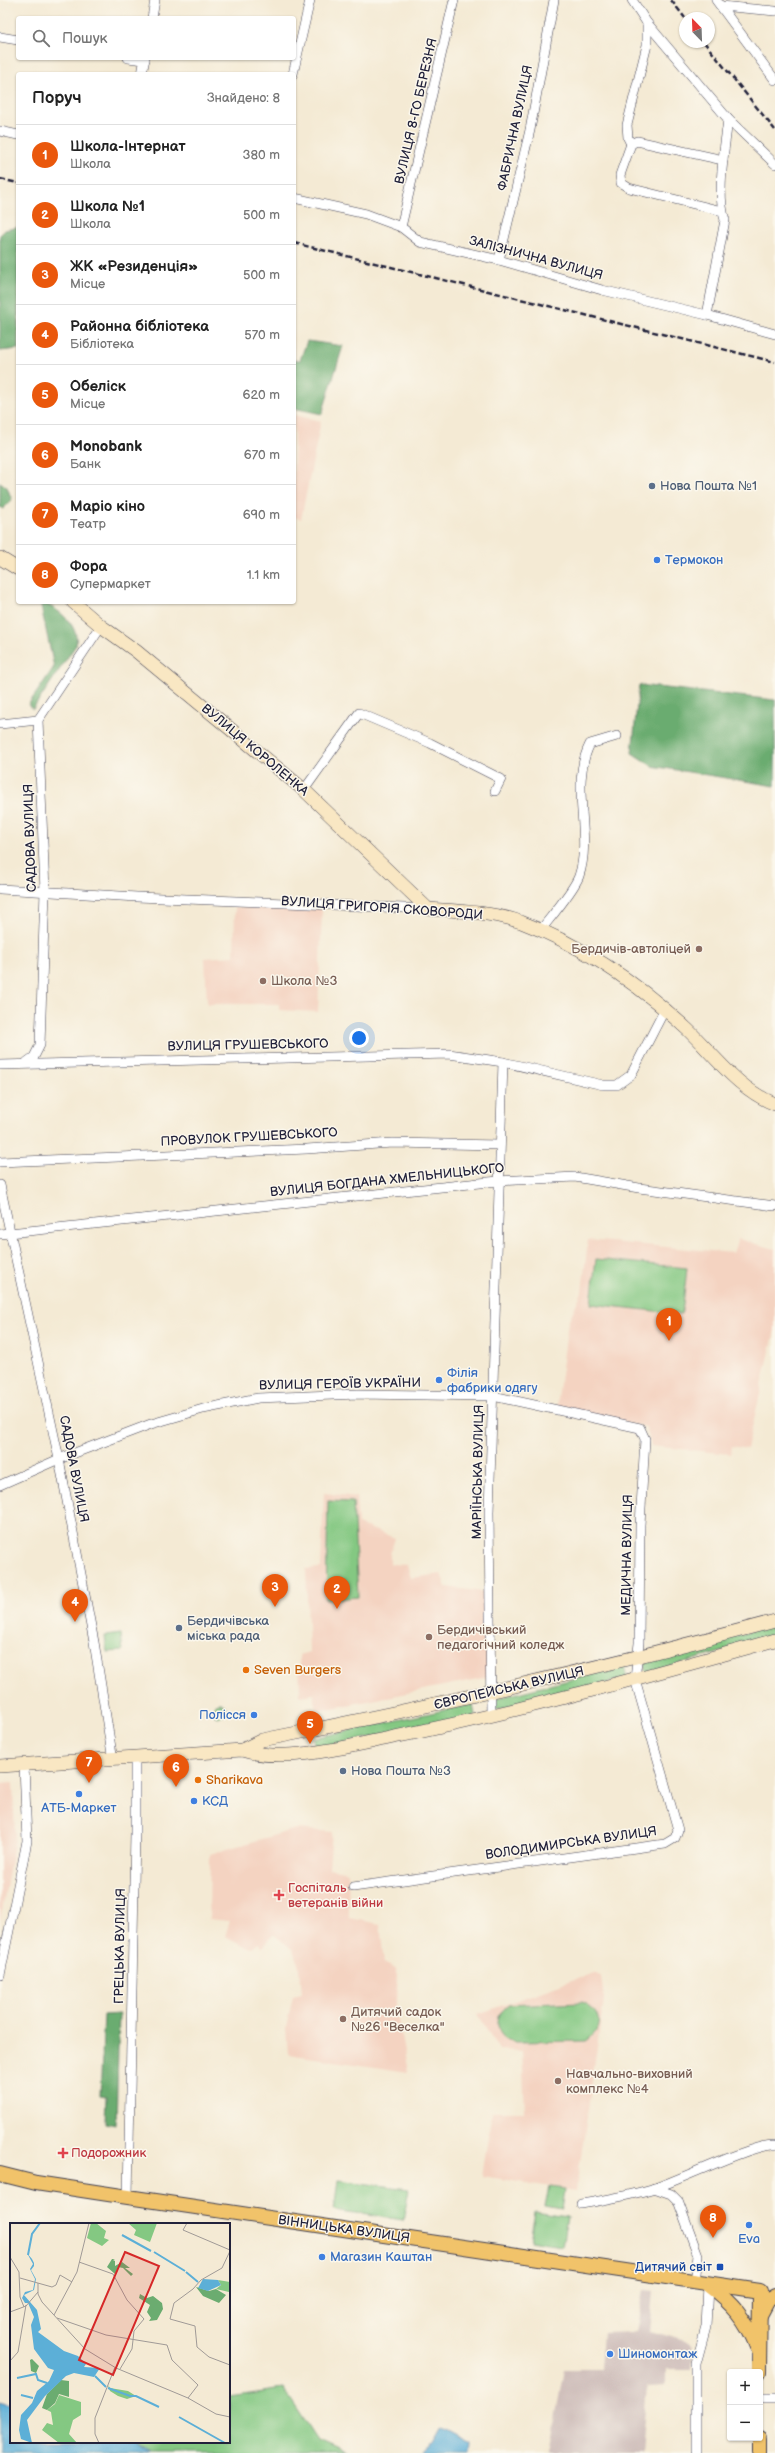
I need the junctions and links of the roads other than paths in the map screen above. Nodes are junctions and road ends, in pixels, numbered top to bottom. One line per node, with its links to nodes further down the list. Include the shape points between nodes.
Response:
1 (155, 0): 8 (street)
2 (310, 0): 14 (street)
3 (454, 0): 25 (street, ВУЛИЦЯ 8-ГО БЕРЕЗНЯ)
4 (554, 0): 26 (street, ФАБРИЧНА ВУЛИЦЯ, via 530,130)
5 (632, 0): 9 (street)
6 (718, 3): 7 (street); 15 (street)
7 (775, 11)
8 (152, 16)
9 (647, 23): 17 (street, via 712,96); 20 (street, via 647,45 627,126)
10 (0, 37): 11 (street)
11 (16, 40)
12 (145, 60): 13 (street)
13 (142, 72)
14 (293, 72)
15 (772, 73): 16 (street)
16 (775, 80)
17 (728, 119): 21 (street); 22 (street)
18 (0, 131): 19 (street)
19 (16, 135)
20 (631, 144): 21 (street, via 644,142); 24 (street, via 620,175 621,183 629,188)
21 (723, 160): 24 (street)
22 (775, 164)
23 (296, 198): 25 (street, ЗАЛІЗНИЧНА ВУЛИЦЯ, via 366,214)
24 (722, 211): 27 (street, via 725,220)
25 (401, 227): 26 (street, ЗАЛІЗНИЧНА ВУЛИЦЯ, via 420,242)
26 (499, 260): 27 (street, ЗАЛІЗНИЧНА ВУЛИЦЯ, via 602,290)
27 (707, 315): 28 (street, ЗАЛІЗНИЧНА ВУЛИЦЯ)
28 (775, 334)
29 (0, 558): 30 (street)
30 (16, 568)
31 (75, 604): 32 (street, ВУЛИЦЯ КОРОЛЕНКА)
32 (100, 626): 33 (street); 36 (street, ВУЛИЦЯ КОРОЛЕНКА, via 136,651)
33 (38, 720): 34 (street); 39 (street, САДОВА ВУЛИЦЯ)
34 (0, 724)
35 (616, 736): 41 (street, via 590,744 585,752 582,776 584,852 579,878)
36 (304, 790): 37 (street, via 359,713 430,743 501,778); 40 (street, ВУЛИЦЯ КОРОЛЕНКА)
37 (495, 791)
38 (0, 890): 39 (street, ВУЛИЦЯ ГРИГОРІЯ СКОВОРОДИ)
39 (45, 891): 40 (street, ВУЛИЦЯ ГРИГОРІЯ СКОВОРОДИ); 43 (street, САДОВА ВУЛИЦЯ, via 40,1045 34,1057)
40 (428, 909): 41 (street, ВУЛИЦЯ ГРИГОРІЯ СКОВОРОДИ, via 474,912 520,922)
41 (540, 931): 42 (street, ВУЛИЦЯ ГРИГОРІЯ СКОВОРОДИ, via 616,972)
42 (665, 1009): 44 (street, ВУЛИЦЯ ГРУШЕВСЬКОГО, via 631,1075 617,1085 603,1085); 46 (street, ВУЛИЦЯ ГРИГОРІЯ СКОВОРОДИ, via 738,1081 760,1098)
43 (28, 1062): 44 (street, ВУЛИЦЯ ГРУШЕВСЬКОГО, via 450,1054); 45 (street, ВУЛИЦЯ ГРУШЕВСЬКОГО)
44 (503, 1062): 47 (street, МАРІЇНСЬКА ВУЛИЦЯ)
45 (0, 1065)
46 (775, 1104)
47 (500, 1145): 48 (street, ПРОВУЛОК ГРУШЕВСЬКОГО, via 392,1143); 49 (street, МАРІЇНСЬКА ВУЛИЦЯ)
48 (0, 1162)
49 (498, 1181): 51 (street, ВУЛИЦЯ БОГДАНА ХМЕЛЬНИЦЬКОГО, via 575,1176 639,1188); 52 (street, ВУЛИЦЯ БОГДАНА ХМЕЛЬНИЦЬКОГО); 54 (street, МАРІЇНСЬКА ВУЛИЦЯ)
50 (0, 1185): 52 (street, САДОВА ВУЛИЦЯ)
51 (775, 1206)
52 (11, 1233): 53 (street, ВУЛИЦЯ БОГДАНА ХМЕЛЬНИЦЬКОГО); 56 (street, САДОВА ВУЛИЦЯ)
53 (0, 1234)
54 (493, 1396): 55 (street, ВУЛИЦЯ ГЕРОЇВ УКРАЇНИ, via 640,1428); 56 (street, ВУЛИЦЯ ГЕРОЇВ УКРАЇНИ, via 358,1394 258,1398 203,1409 151,1424); 62 (street, МАРІЇНСЬКА ВУЛИЦЯ, via 489,1512)
55 (643, 1432): 60 (street, МЕДИЧНА ВУЛИЦЯ, via 645,1439 640,1525)
56 (59, 1459): 57 (street, ВУЛИЦЯ ГЕРОЇВ УКРАЇНИ); 66 (street, САДОВА ВУЛИЦЯ, via 96,1648)
57 (0, 1485)
58 (775, 1621): 60 (street, ЄВРОПЕЙСЬКА ВУЛИЦЯ)
59 (775, 1640): 61 (street, ЄВРОПЕЙСЬКА ВУЛИЦЯ)
60 (638, 1657): 61 (street, МЕДИЧНА ВУЛИЦЯ); 62 (street, ЄВРОПЕЙСЬКА ВУЛИЦЯ)
61 (634, 1679): 63 (street, ЄВРОПЕЙСЬКА ВУЛИЦЯ); 69 (street, ВОЛОДИМИРСЬКА ВУЛИЦЯ, via 678,1830 674,1838 665,1844)
62 (491, 1693): 63 (street, МАРІЇНСЬКА ВУЛИЦЯ); 64 (street, ЄВРОПЕЙСЬКА ВУЛИЦЯ, via 262,1740)
63 (491, 1715): 64 (street, ЄВРОПЕЙСЬКА ВУЛИЦЯ, via 310,1754 252,1753)
64 (242, 1750): 65 (street, ЄВРОПЕЙСЬКА ВУЛИЦЯ)
65 (134, 1758): 66 (street, ЄВРОПЕЙСЬКА ВУЛИЦЯ); 74 (street, ГРЕЦЬКА ВУЛИЦЯ, via 135,1833)
66 (113, 1760): 67 (street, ЄВРОПЕЙСЬКА ВУЛИЦЯ)
67 (24, 1765): 68 (street, ЄВРОПЕЙСЬКА ВУЛИЦЯ); 70 (street, via 27,1841)
68 (0, 1766)
69 (353, 1887)
70 (0, 1975)
71 (775, 2145): 73 (street, via 754,2149)
72 (0, 2174): 74 (main road, ВІННИЦЬКА ВУЛИЦЯ)
73 (654, 2188): 75 (street); 76 (street, via 671,2194 678,2201 698,2255)
74 (128, 2197): 76 (main road, ВІННИЦЬКА ВУЛИЦЯ)
75 (581, 2204)
76 (701, 2284): 77 (main road, ВІННИЦЬКА ВУЛИЦЯ); 81 (main road, via 732,2304); 87 (street, via 706,2327 696,2364)
77 (754, 2290): 78 (street); 80 (main road); 81 (main road, via 739,2294 737,2302)
78 (775, 2292)
79 (775, 2296): 80 (main road, via 764,2306)
80 (760, 2315): 82 (main road)
81 (743, 2318): 82 (main road)
82 (760, 2354): 83 (main road)
83 (759, 2369)
84 (763, 2399): 85 (street)
85 (775, 2399)
86 (760, 2441): 88 (main road)
87 (696, 2453)
88 (760, 2453)

